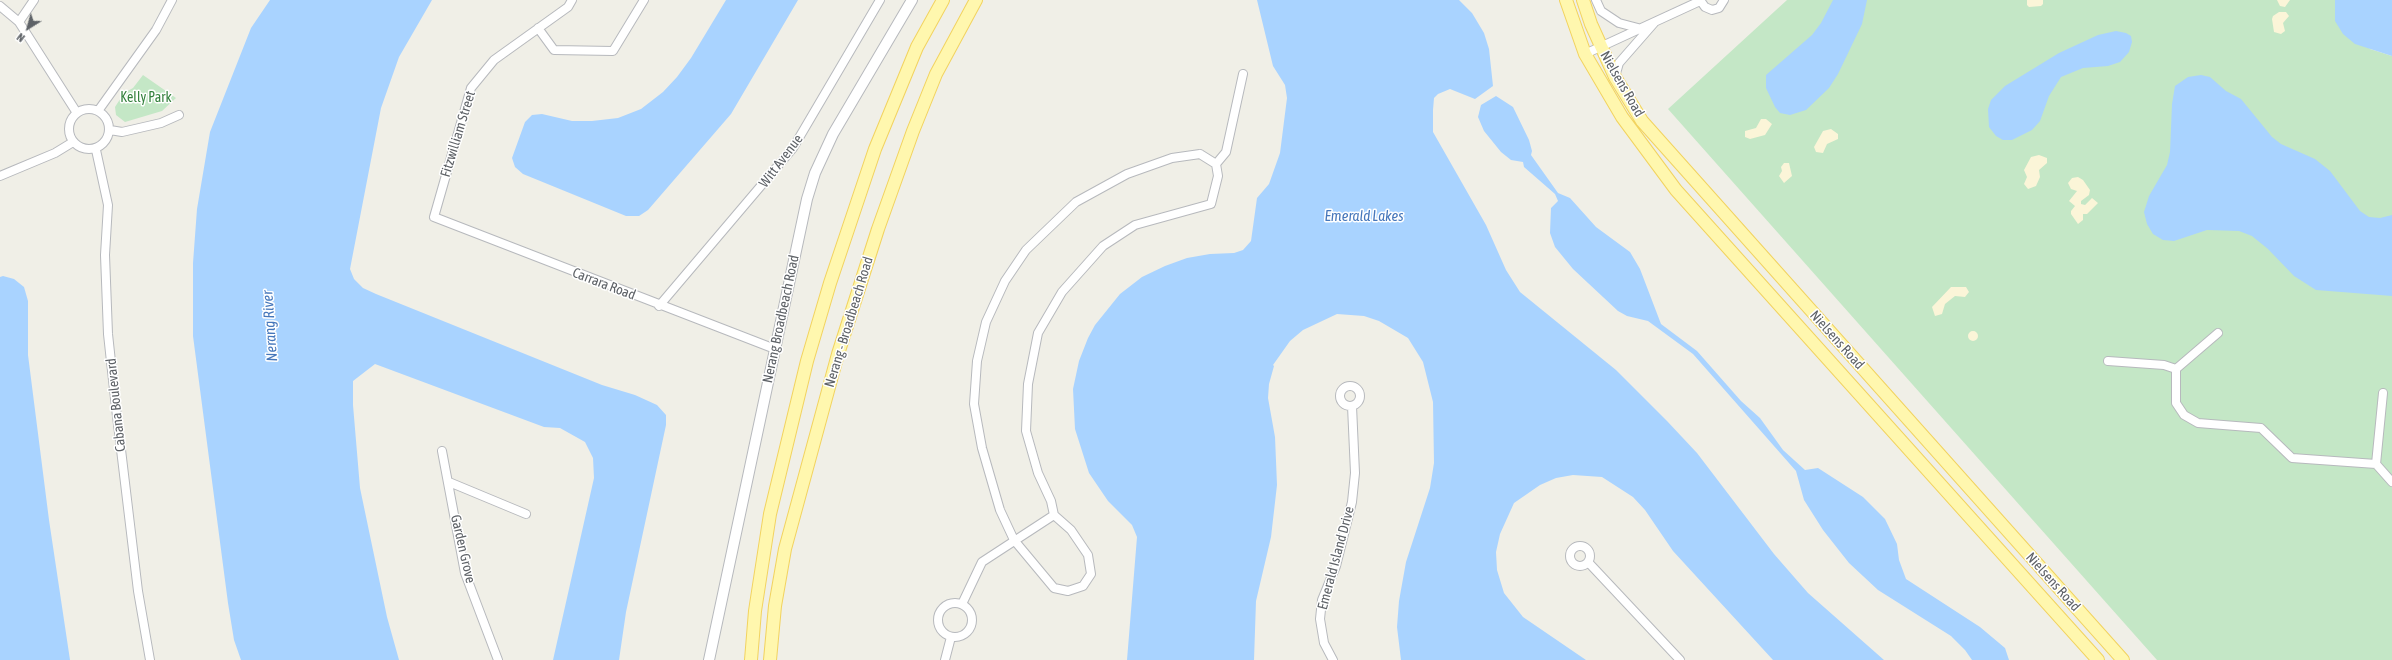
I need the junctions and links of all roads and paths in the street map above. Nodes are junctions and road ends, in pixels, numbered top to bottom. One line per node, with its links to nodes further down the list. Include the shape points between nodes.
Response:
1 (34, 0): 15 (street)
2 (172, 0): 23 (street, via 156,30)
3 (572, 0): 17 (street, Fitzwilliam Street, via 568,7)
4 (644, 0): 17 (street, via 613,51 554,50)
5 (880, 0): 34 (street, Witt Avenue, via 793,148)
6 (912, 0): 36 (street, Nerang Broadbeach Road, via 844,113 815,173 805,207)
7 (943, 0): 54 (main road, Nerang - Broadbeach Road, via 917,47 875,149 832,275 787,436 770,514 757,596)
8 (976, 0): 55 (main road, Nerang - Broadbeach Road, via 946,55 913,131 838,354 785,549 775,606)
9 (1566, 0): 20 (main road, Nielsens Road)
10 (1583, 0): 19 (main road, Nielsens Road)
11 (1596, 0): 18 (street, via 1601,11 1619,23)
12 (1724, 0): 13 (street, via 1719,8 1712,10 1705,8)
13 (1700, 1): 16 (street)
14 (0, 6): 15 (street)
15 (19, 22): 24 (street)
16 (1654, 22): 18 (street); 22 (street, via 1619,63)
17 (538, 28): 33 (street, Fitzwilliam Street, via 494,60 471,88)
18 (1638, 28): 19 (street)
19 (1600, 46): 20 (street); 22 (main road, Nielsens Road)
20 (1585, 54): 59 (main road, Nielsens Road, via 1622,117 1676,190)
21 (1243, 74): 29 (street, via 1226,152)
22 (1615, 77): 60 (main road, Nielsens Road, via 1642,121)
23 (98, 111): 24 (street, via 91,109); 26 (street, via 107,119)
24 (77, 113): 27 (street, via 69,131)
25 (179, 116): 26 (street, via 122,132)
26 (110, 130): 28 (street, via 104,143)
27 (73, 142): 28 (street, via 85,149); 31 (street, via 56,153)
28 (96, 150): 51 (street, Cabana Boulevard, via 108,205 105,255 108,326 116,408 138,591)
29 (1216, 164): 46 (street, via 1218,176 1211,204 1135,225 1103,246 1062,292 1038,333 1028,384 1026,431 1038,473); 47 (street, via 1200,154 1172,158 1127,174 1076,202 1026,250 1005,281 986,322 977,361 974,404 982,448 1000,510)
30 (0, 170): 31 (street)
31 (10, 171): 32 (street)
32 (0, 176)
33 (434, 217): 34 (street, Carrara Road)
34 (659, 306): 36 (street, Carrara Road)
35 (2218, 333): 38 (street)
36 (775, 349): 53 (street, Nerang Broadbeach Road)
37 (2108, 361): 38 (street, via 2164,365)
38 (2176, 369): 42 (street, via 2176,403 2184,415 2198,423 2261,428 2292,458)
39 (2383, 393): 42 (street)
40 (1352, 406): 57 (street, Emerald Island Drive, via 1355,473 1352,502 1336,566 1322,600 1320,619 1324,643)
41 (442, 451): 43 (street, Garden Grove)
42 (2376, 464): 44 (street)
43 (449, 482): 45 (street); 52 (street, Garden Grove, via 465,573)
44 (2392, 482)
45 (526, 514)
46 (1054, 514): 47 (street); 47 (street, via 1071,530 1088,555 1091,574 1083,586 1068,591 1054,588)
47 (1014, 540): 49 (street, via 982,562)
48 (1588, 562): 58 (street)
49 (962, 604): 50 (street, via 971,613 972,626 963,635); 50 (street, via 949,604 940,611 940,630)
50 (951, 637): 56 (street)
51 (150, 660)
52 (498, 660)
53 (709, 660)
54 (751, 660)
55 (770, 660)
56 (945, 660)
57 (1333, 660)
58 (1680, 660)
59 (2098, 660)
60 (2123, 660)

